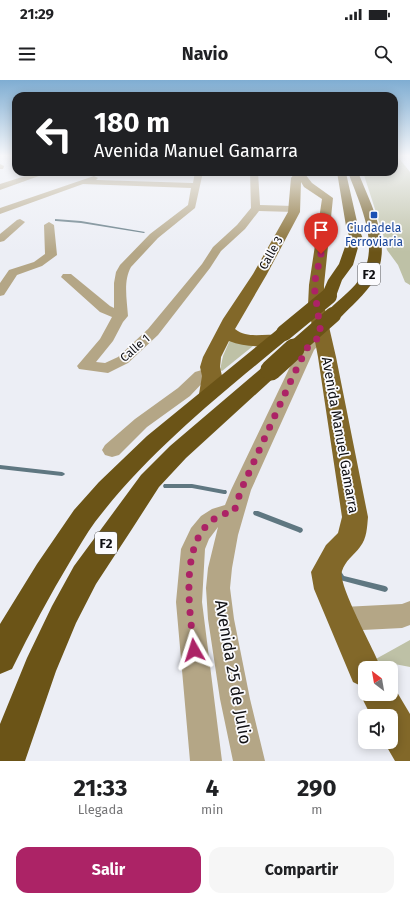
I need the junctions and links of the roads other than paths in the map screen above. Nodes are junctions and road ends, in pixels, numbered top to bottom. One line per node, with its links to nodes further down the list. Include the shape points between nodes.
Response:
1 (67, 188): 10 (street)
2 (196, 188): 16 (street, via 192,206 154,236 126,265 120,283)
3 (255, 188): 8 (street)
4 (295, 188): 9 (main road, Calle 3)
5 (312, 188): 18 (main road, Avenida Manuel Gamarra, via 328,198 318,276 314,285)
6 (344, 188): 19 (highway, F2, bridge, via 357,239 346,265 335,280 329,296)
7 (359, 188): 30 (highway, F2, bridge, via 371,222 376,248 367,279 333,315 178,452 150,481 85,575 63,616 39,670)
8 (256, 208): 9 (street); 16 (street, Calle 1, via 241,227 217,249 153,332 126,357 108,368 85,366 106,341)
9 (294, 209): 17 (main road, Calle 3, via 260,274)
10 (0, 211)
11 (20, 222): 13 (street)
12 (49, 225): 15 (street, via 51,255 38,264 13,274)
13 (0, 239)
14 (67, 277): 16 (street, via 105,310)
15 (0, 292)
16 (121, 316)
17 (226, 330): 19 (main road, via 240,339 259,342); 20 (main road, Calle 3, via 212,357)
18 (321, 335): 23 (street, Avenida 25 de Julio, via 307,348 293,376 241,490); 25 (main road, Avenida Manuel Gamarra, via 356,517 351,538 336,554 326,572 329,589)
19 (279, 336): 21 (highway, F2)
20 (212, 372): 21 (main road, Calle 3); 22 (street, via 201,375 184,392 141,423)
21 (209, 394): 26 (highway, F2, via 149,444 85,515 49,569)
22 (112, 450)
23 (234, 512): 31 (street, via 220,515 209,522 193,549 189,602); 32 (street, Avenida 25 de Julio, via 220,568 218,588 235,699)
24 (410, 613): 25 (street, via 402,616)
25 (343, 619): 27 (main road, Avenida Manuel Gamarra)
26 (0, 656)
27 (361, 661)
28 (398, 729): 29 (main road)
29 (410, 750)
30 (5, 761)
31 (206, 761)
32 (250, 761)

